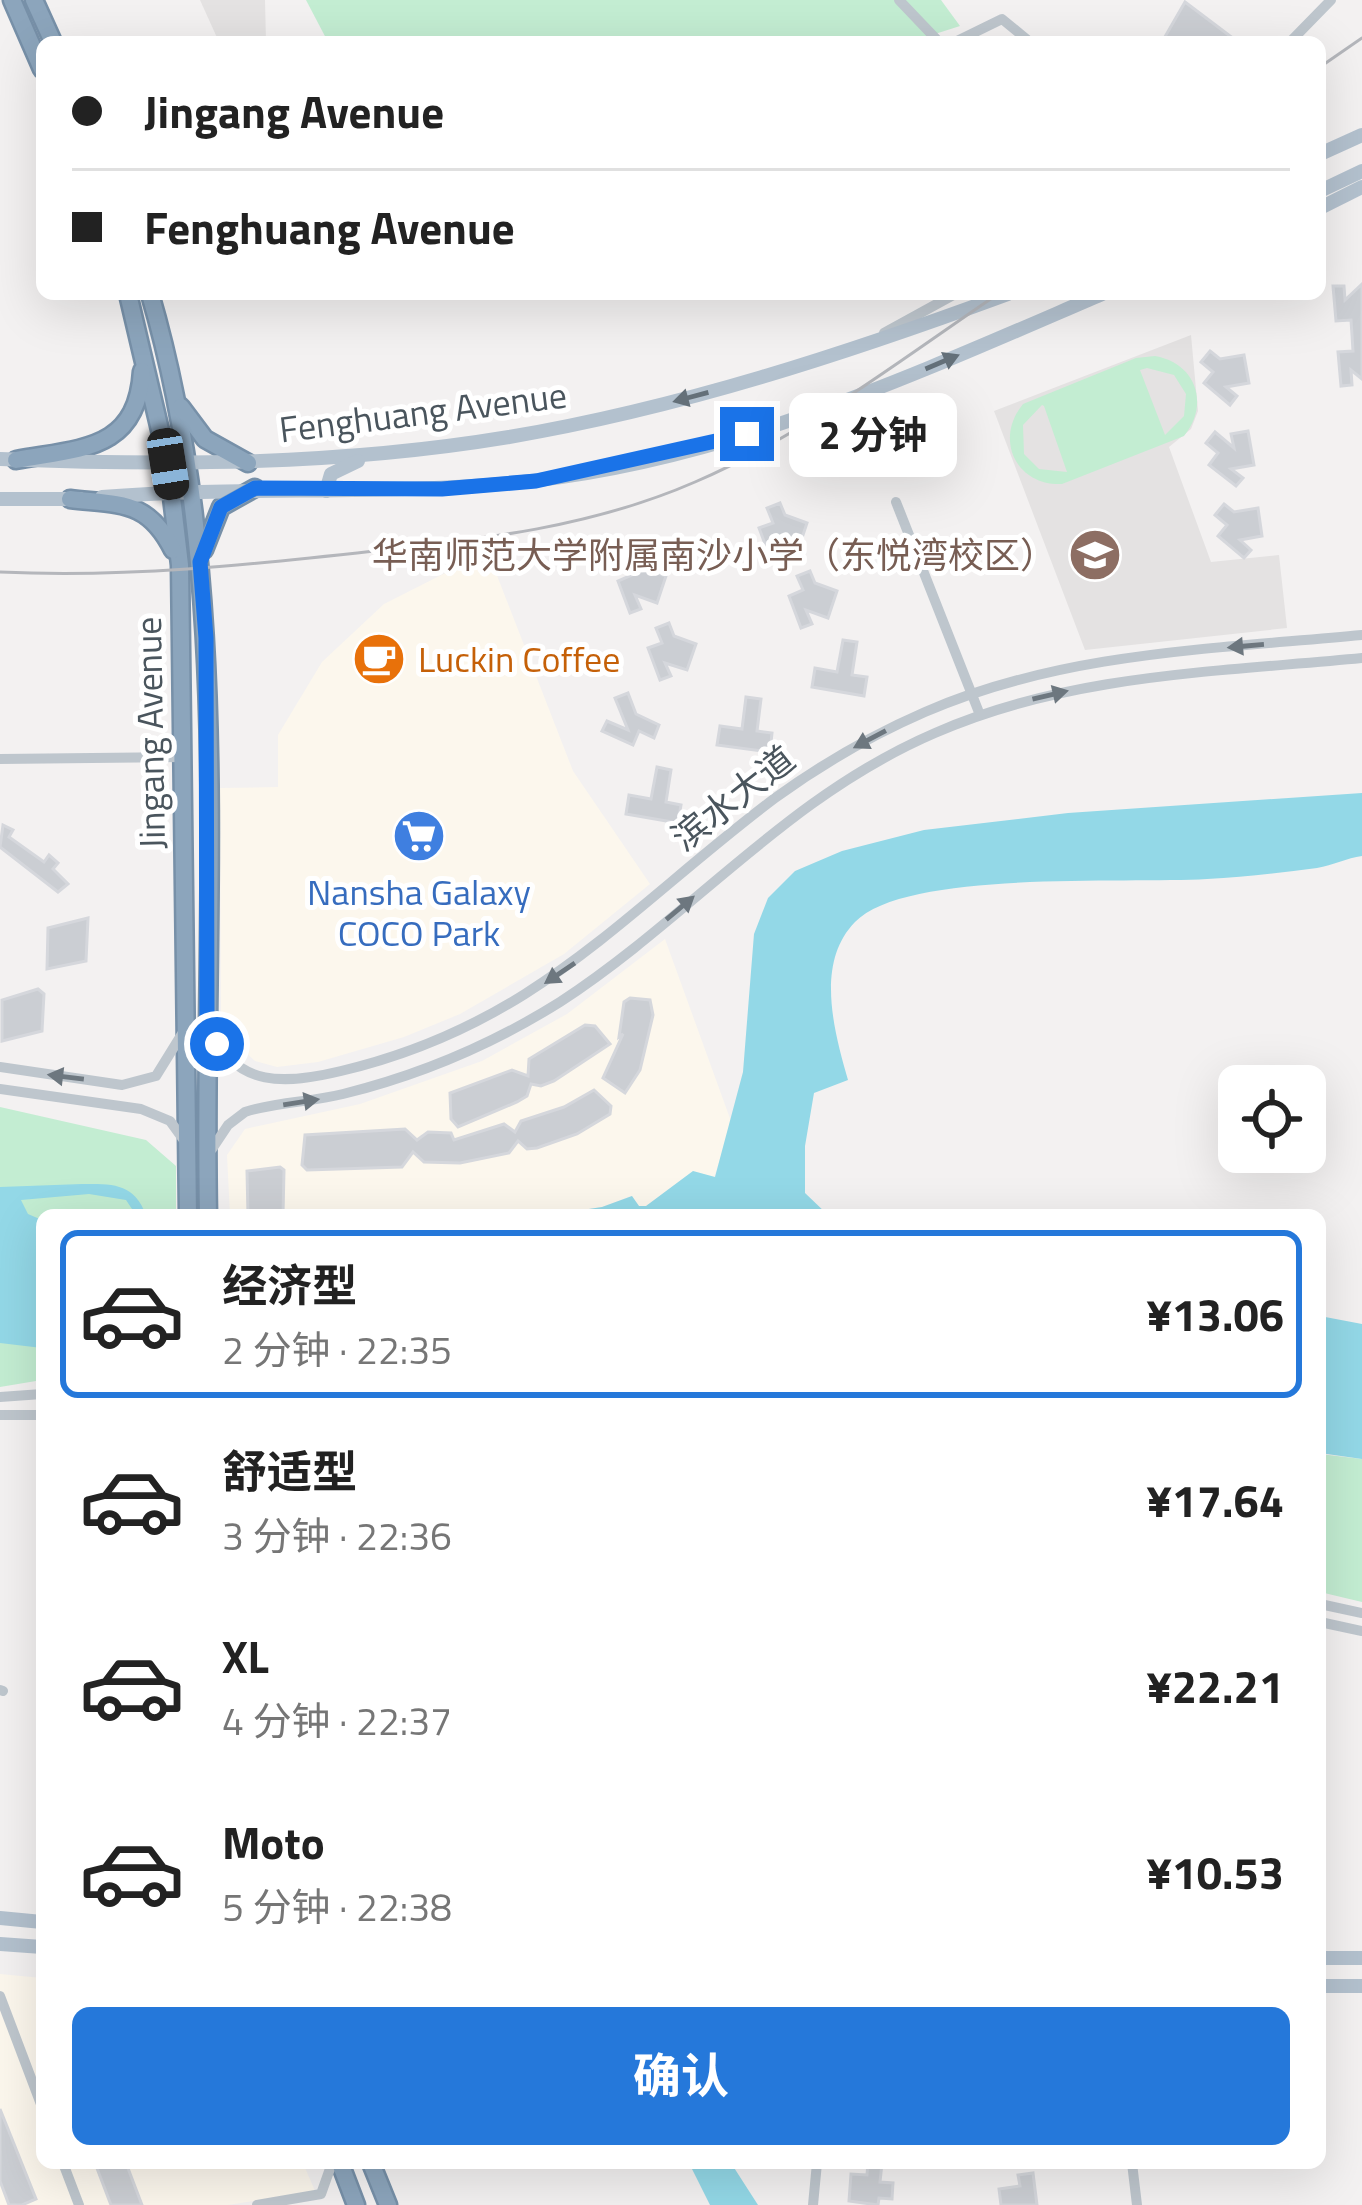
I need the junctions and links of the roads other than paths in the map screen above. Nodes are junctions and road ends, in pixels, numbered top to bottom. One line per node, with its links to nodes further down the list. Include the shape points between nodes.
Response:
1 (12, 0): 10 (highway)
2 (34, 0): 5 (highway)
3 (899, 0): 6 (street)
4 (1331, 0): 9 (street)
5 (50, 36)
6 (933, 36)
7 (968, 36): 8 (street, via 1002,20)
8 (1022, 36)
9 (1296, 36)
10 (36, 55)
11 (1362, 134): 12 (main road)
12 (1326, 151)
13 (1362, 171): 14 (main road)
14 (1326, 188)
15 (1362, 188): 16 (main road)
16 (1326, 205)
17 (130, 300): 23 (highway, Jingang Avenue)
18 (152, 300): 24 (highway, Jingang Avenue)
19 (943, 300): 22 (street, Fenghuang Avenue)
20 (990, 300): 22 (main road, Fenghuang Avenue)
21 (1087, 300): 35 (main road, Fenghuang Avenue, one-way to 21, via 536,481 778,427)
22 (843, 351): 27 (main road, Fenghuang Avenue, one-way to 27, via 592,421)
23 (144, 352): 25 (highway, Jingang Avenue); 28 (highway, via 141,392 123,428 86,448)
24 (172, 378): 25 (highway); 26 (highway, Jingang Avenue)
25 (151, 383): 31 (highway, Jingang Avenue)
26 (176, 399): 29 (highway, via 202,436); 32 (highway, Jingang Avenue)
27 (374, 454): 29 (main road, Fenghuang Avenue); 35 (main road, via 331,474)
28 (8, 459): 30 (main road, Fenghuang Avenue)
29 (248, 463): 32 (main road, Fenghuang Avenue)
30 (86, 464): 31 (main road, Fenghuang Avenue); 37 (main road, via 111,478)
31 (168, 464): 32 (main road, Fenghuang Avenue); 36 (highway, Jingang Avenue)
32 (187, 464): 34 (highway, Jingang Avenue)
33 (255, 488): 34 (main road, Fenghuang Avenue); 35 (main road, Fenghuang Avenue); 41 (highway, via 221,507)
34 (191, 490): 36 (main road, Fenghuang Avenue); 41 (highway, Jingang Avenue)
35 (326, 490)
36 (172, 491): 37 (main road, Fenghuang Avenue); 42 (highway, Jingang Avenue)
37 (94, 498): 39 (main road, Fenghuang Avenue)
38 (0, 499): 39 (main road, Fenghuang Avenue)
39 (70, 499): 42 (highway, via 142,511 156,520)
40 (896, 502): 45 (street)
41 (200, 562): 49 (highway, Jingang Avenue)
42 (180, 565): 47 (highway, Jingang Avenue)
43 (1362, 635): 45 (street, 滨水大道, one-way to 45, via 1096,662)
44 (1362, 658): 46 (street, 滨水大道, one-way to 44, via 1100,684)
45 (971, 694): 46 (street); 49 (street, 滨水大道, one-way to 49, via 820,768 572,965 438,1039 351,1069 276,1082 226,1056)
46 (980, 715): 56 (street, 滨水大道, one-way to 46, via 245,1112 402,1077 532,1018 611,965 818,796)
47 (184, 757): 48 (street); 50 (highway, Jingang Avenue)
48 (0, 759)
49 (207, 1017): 56 (highway, Jingang Avenue)
50 (186, 1025): 52 (street, via 156,1076); 55 (highway, Jingang Avenue)
51 (0, 1067): 52 (street, one-way to 51)
52 (122, 1085): 54 (street, via 128,1099)
53 (0, 1089): 54 (street)
54 (120, 1106): 55 (street, via 170,1121)
55 (187, 1144): 57 (highway, Jingang Avenue)
56 (208, 1157): 58 (highway, Jingang Avenue)
57 (188, 1209)
58 (208, 1209)
59 (36, 1394): 60 (street)
60 (0, 1397)
61 (36, 1414): 62 (street)
62 (0, 1415)
63 (1326, 1605): 64 (street)
64 (1362, 1612)
65 (1326, 1623): 66 (street)
66 (1362, 1631)
67 (0, 1918): 68 (main road)
68 (36, 1921)
69 (0, 1944): 70 (main road)
70 (36, 1947)
71 (1326, 1958): 72 (main road)
72 (1362, 1958)
73 (1326, 1986): 74 (main road)
74 (1362, 1986)
75 (0, 1996): 76 (street)
76 (36, 2091)
77 (65, 2169): 83 (street)
78 (333, 2169): 84 (street, via 321,2194)
79 (339, 2169): 85 (highway)
80 (373, 2169): 86 (highway)
81 (816, 2169): 87 (street)
82 (1133, 2169): 88 (street)
83 (79, 2205)
84 (257, 2205)
85 (356, 2205)
86 (388, 2205)
87 (812, 2205)
88 (1137, 2205)

